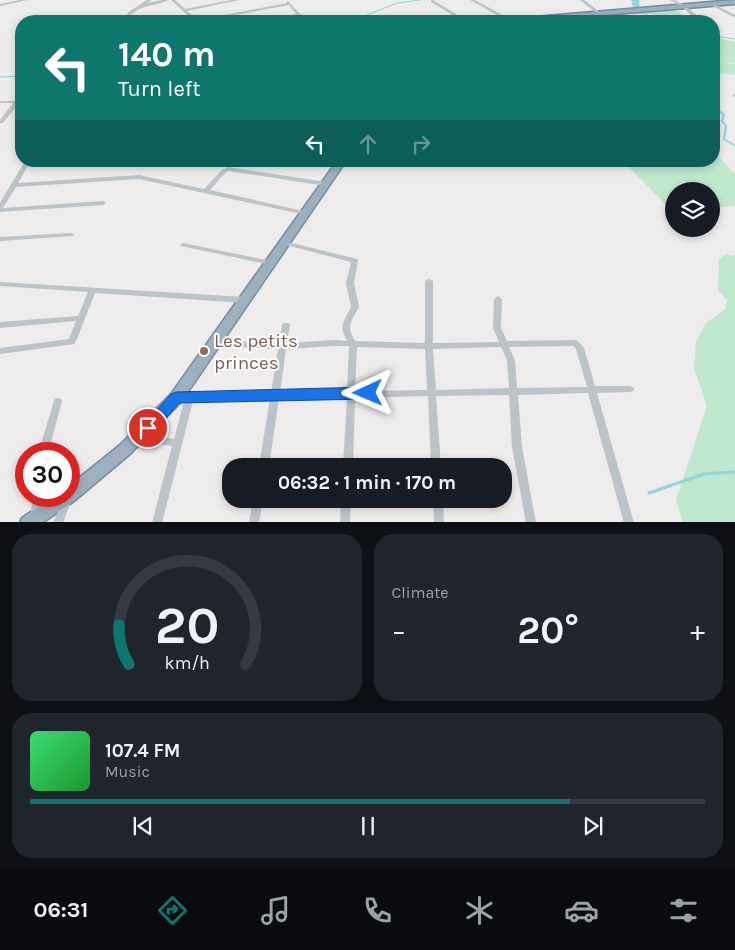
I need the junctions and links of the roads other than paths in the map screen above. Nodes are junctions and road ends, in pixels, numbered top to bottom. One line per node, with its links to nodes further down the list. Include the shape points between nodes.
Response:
1 (26, 0): 13 (street)
2 (150, 0): 14 (street)
3 (167, 0): 14 (street)
4 (173, 0): 16 (street)
5 (237, 0): 16 (street)
6 (472, 0): 25 (street)
7 (582, 0): 17 (street)
8 (672, 0): 15 (street)
9 (432, 1): 24 (street)
10 (288, 2): 22 (street); 23 (street)
11 (735, 2): 12 (highway)
12 (712, 3): 15 (highway); 18 (street)
13 (0, 5)
14 (143, 5): 20 (street)
15 (683, 6): 17 (highway); 27 (street)
16 (184, 10): 21 (street)
17 (599, 13): 26 (highway)
18 (729, 13): 19 (street); 28 (street)
19 (735, 13)
20 (128, 15)
21 (190, 15)
22 (226, 15)
23 (299, 15)
24 (455, 15)
25 (500, 15)
26 (580, 15)
27 (693, 15)
28 (735, 17)
29 (0, 102): 30 (street)
30 (15, 102)
31 (15, 106): 32 (street)
32 (1, 122)
33 (25, 167): 36 (street)
34 (344, 167): 35 (highway)
35 (326, 184): 37 (street, via 228,169); 40 (highway)
36 (15, 185): 37 (street, via 130,177); 39 (street)
37 (206, 191): 40 (street)
38 (103, 203): 39 (street)
39 (0, 209)
40 (306, 213): 43 (highway)
41 (71, 235): 42 (street)
42 (0, 239)
43 (284, 243): 45 (highway); 55 (street, via 355,261 350,289 355,307 345,327)
44 (183, 245): 45 (street)
45 (271, 262): 50 (highway)
46 (429, 281): 58 (street)
47 (0, 284): 48 (street)
48 (92, 290): 50 (street); 51 (street)
49 (498, 299): 56 (street, via 497,328)
50 (245, 300): 54 (highway)
51 (81, 318): 53 (street); 59 (street, via 75,338 70,343)
52 (286, 324): 57 (street)
53 (0, 325)
54 (215, 343): 57 (street); 66 (highway)
55 (353, 344): 57 (street); 58 (street); 64 (street)
56 (504, 344): 58 (street); 60 (street, via 575,343 580,348); 62 (street, via 511,360)
57 (283, 346): 65 (street)
58 (429, 346): 63 (street)
59 (0, 351)
60 (591, 390): 61 (street); 62 (street); 88 (street)
61 (630, 390)
62 (512, 391): 63 (street); 87 (street, via 517,447)
63 (433, 392): 64 (street); 73 (street)
64 (352, 393): 65 (street); 72 (street)
65 (275, 396): 66 (street); 71 (street)
66 (182, 398): 68 (highway); 70 (street)
67 (58, 401): 69 (street)
68 (140, 437): 70 (street); 74 (highway)
69 (46, 442)
70 (178, 443): 83 (street)
71 (265, 458)
72 (348, 458)
73 (436, 458)
74 (80, 487)
75 (35, 507): 81 (street)
76 (52, 507): 81 (highway)
77 (64, 507): 82 (street)
78 (256, 508): 84 (street)
79 (346, 508): 85 (street)
80 (438, 508): 86 (street)
81 (32, 521)
82 (58, 522)
83 (158, 522)
84 (254, 522)
85 (345, 522)
86 (439, 522)
87 (531, 522)
88 (629, 522)

